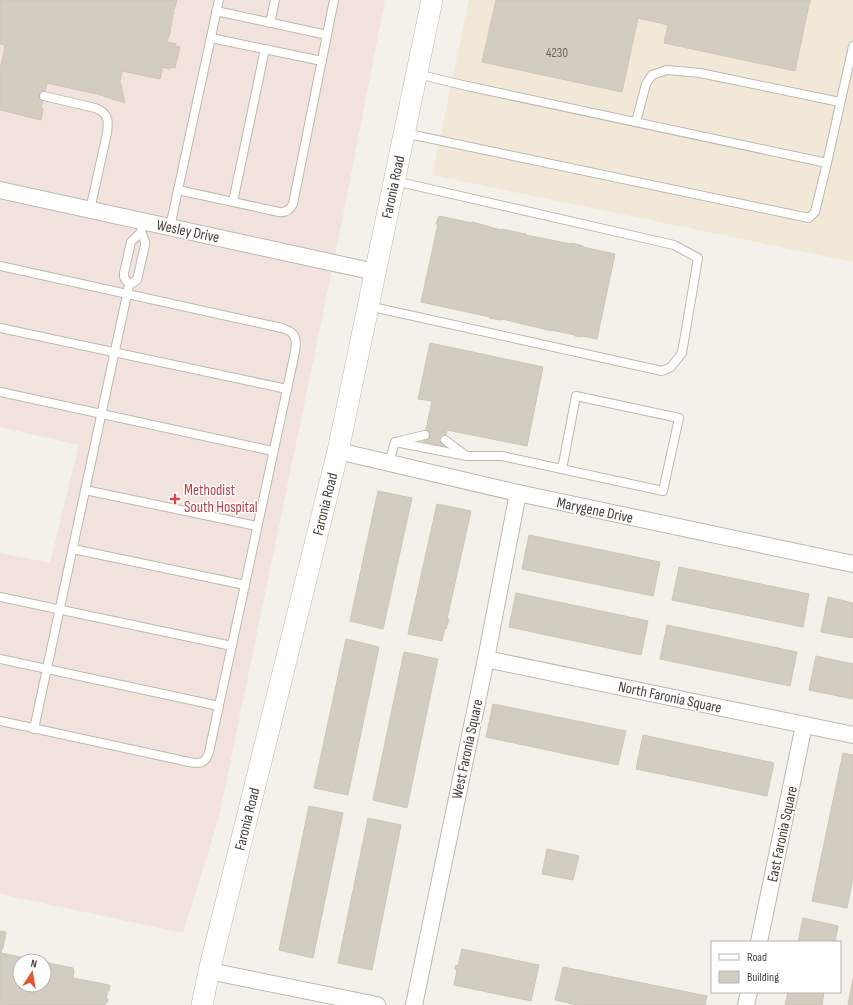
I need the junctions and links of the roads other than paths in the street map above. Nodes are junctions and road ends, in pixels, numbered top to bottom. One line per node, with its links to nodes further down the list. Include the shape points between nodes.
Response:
1 (219, 0): 5 (lane)
2 (275, 0): 6 (lane)
3 (334, 0): 7 (lane)
4 (432, 0): 12 (street, Faronia Road)
5 (216, 11): 6 (lane); 8 (lane)
6 (270, 23): 7 (lane)
7 (327, 35): 11 (lane)
8 (211, 38): 10 (lane); 20 (lane)
9 (853, 46): 14 (lane)
10 (265, 49): 11 (lane); 21 (lane)
11 (322, 61): 21 (lane, via 290,209 279,212)
12 (416, 74): 15 (lane); 16 (street, Faronia Road)
13 (44, 96): 22 (lane, via 95,108 106,115 107,133)
14 (840, 102): 15 (lane, via 700,73 667,70 652,74 646,84); 17 (lane)
15 (636, 122): 17 (lane)
16 (404, 133): 17 (lane, via 809,218 815,212); 18 (street, Faronia Road)
17 (827, 163)
18 (394, 181): 26 (street, Faronia Road); 29 (lane, via 674,245 698,258 682,353 671,367 662,371)
19 (0, 190): 22 (street, Wesley Drive)
20 (178, 190): 21 (lane); 24 (lane)
21 (233, 202)
22 (90, 210): 23 (street, Wesley Drive)
23 (142, 227): 24 (street, Wesley Drive); 27 (lane, via 145,245 137,280); 27 (lane, via 131,242 124,273)
24 (170, 227): 26 (street, Wesley Drive)
25 (0, 266): 28 (lane)
26 (375, 272): 29 (street, Faronia Road)
27 (129, 285): 28 (lane)
28 (127, 294): 31 (lane); 32 (lane, via 289,330 296,339 296,346)
29 (368, 306): 39 (street, Faronia Road)
30 (0, 328): 31 (lane)
31 (115, 352): 32 (lane); 34 (lane)
32 (287, 389): 38 (lane)
33 (0, 392): 34 (lane)
34 (102, 414): 38 (lane); 43 (lane)
35 (425, 436): 37 (lane)
36 (444, 440): 40 (lane)
37 (395, 442): 40 (lane); 41 (lane)
38 (274, 451): 45 (lane)
39 (338, 451): 41 (street, Marygene Drive); 61 (street, Faronia Road)
40 (466, 456): 42 (lane, via 502,456)
41 (389, 463): 44 (street, Marygene Drive)
42 (562, 469): 42 (lane, via 663,491 680,418 576,396)
43 (85, 490): 45 (lane); 46 (lane)
44 (518, 493): 47 (street, Marygene Drive); 53 (street, West Faronia Square)
45 (257, 526): 48 (lane)
46 (73, 549): 48 (lane); 50 (lane)
47 (853, 564)
48 (245, 585): 51 (lane)
49 (0, 597): 50 (lane)
50 (60, 609): 51 (lane); 54 (lane)
51 (232, 646): 55 (lane)
52 (0, 659): 54 (lane)
53 (486, 659): 57 (street, North Faronia Square); 65 (street, West Faronia Square)
54 (47, 669): 55 (lane); 58 (lane)
55 (219, 706): 58 (lane, via 208,755 199,763)
56 (0, 721): 58 (lane)
57 (804, 725): 59 (street, North Faronia Square); 60 (street, East Faronia Square)
58 (34, 729)
59 (853, 736)
60 (759, 941)
61 (209, 971): 63 (street, Faronia Road); 64 (street)
62 (749, 993): 66 (street)
63 (202, 1005)
64 (377, 1005)
65 (414, 1005)
66 (746, 1005)

